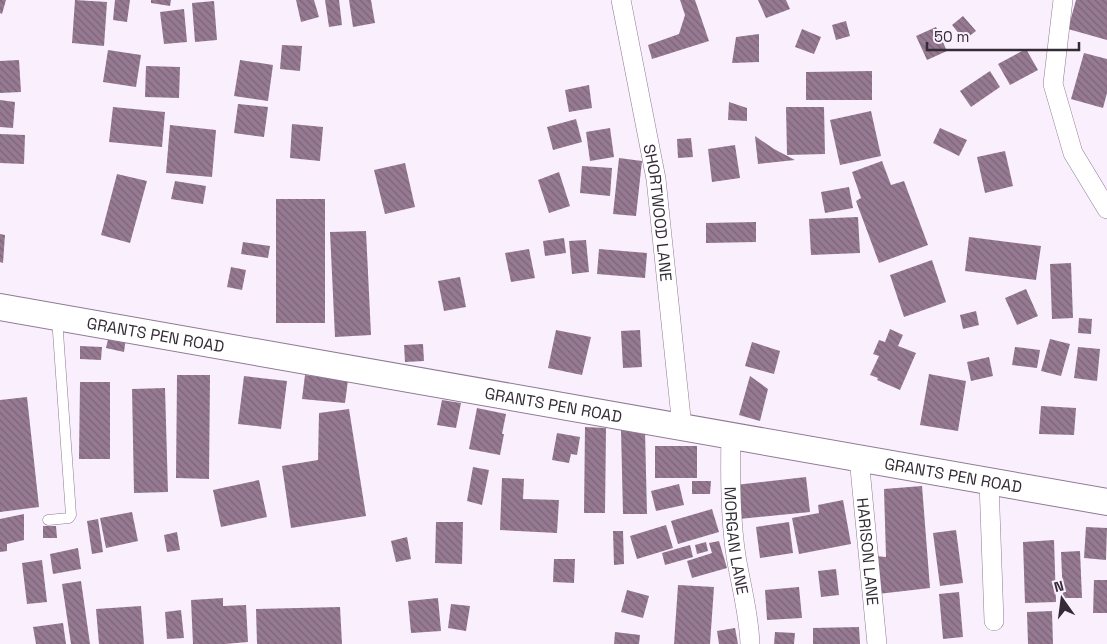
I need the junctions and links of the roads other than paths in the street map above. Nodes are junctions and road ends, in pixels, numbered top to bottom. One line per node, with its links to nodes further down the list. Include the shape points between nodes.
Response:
1 (621, 0): 6 (street, SHORTWOOD LANE, via 656,180)
2 (1063, 0): 3 (street, via 1053,84 1073,153)
3 (1107, 209)
4 (0, 307): 5 (main road, GRANTS PEN ROAD)
5 (57, 317): 6 (main road, GRANTS PEN ROAD); 11 (lane, via 71,515 69,518)
6 (682, 426): 7 (main road, GRANTS PEN ROAD)
7 (731, 436): 8 (main road, GRANTS PEN ROAD); 13 (street, MORGAN LANE, via 730,486 736,555 750,626)
8 (859, 458): 9 (main road, GRANTS PEN ROAD); 14 (street, HARISON LANE)
9 (989, 482): 10 (main road, GRANTS PEN ROAD); 12 (street)
10 (1107, 502)
11 (48, 520)
12 (994, 621)
13 (750, 644)
14 (876, 644)

